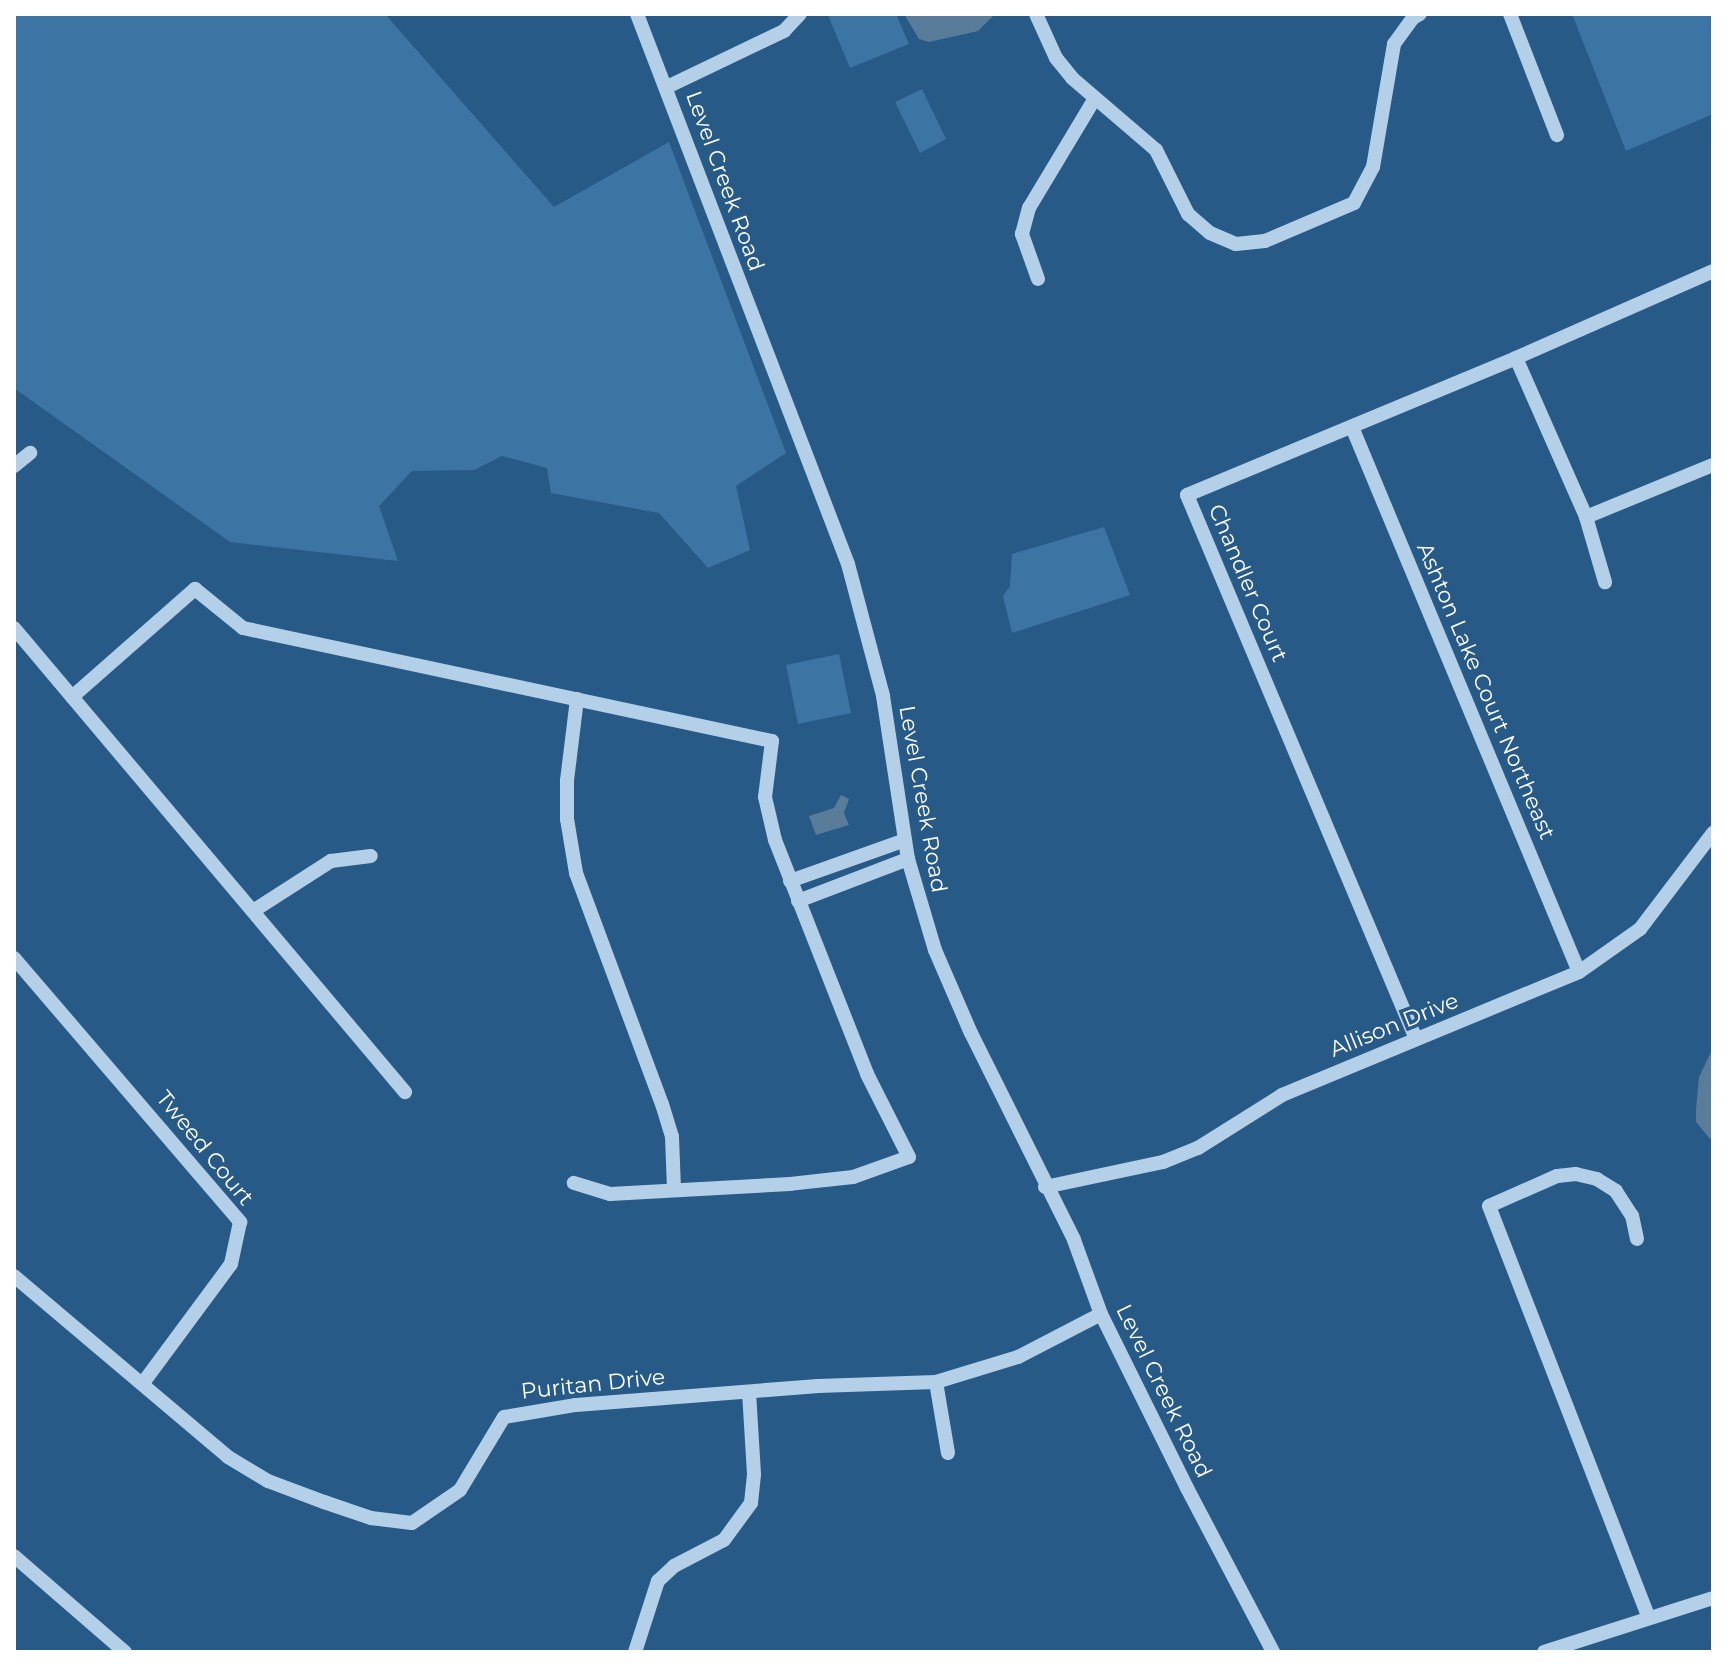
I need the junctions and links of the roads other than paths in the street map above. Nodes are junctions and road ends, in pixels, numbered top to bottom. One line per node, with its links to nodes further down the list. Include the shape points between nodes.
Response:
1 (637, 14): 6 (street, Level Creek Road)
2 (800, 14): 6 (street, via 784,31)
3 (1036, 14): 7 (street, via 1056,58)
4 (1420, 14): 7 (street, via 1394,44 1373,167 1354,203 1265,241 1236,244 1210,233 1188,214 1156,150)
5 (1510, 14): 8 (street)
6 (667, 87): 22 (street, Level Creek Road, via 848,564 883,696)
7 (1094, 100): 10 (street, via 1029,208 1022,234)
8 (1557, 135)
9 (1713, 271): 11 (street, Chandler Court)
10 (1038, 279)
11 (1516, 358): 12 (street, Chandler Court); 16 (street)
12 (1352, 427): 29 (street, Ashton Lake Court Northeast); 30 (street, Chandler Court, via 1187,495)
13 (30, 453): 15 (street)
14 (1713, 465): 16 (street)
15 (14, 466)
16 (1586, 517): 17 (street)
17 (1605, 582)
18 (14, 628): 19 (street)
19 (72, 697): 20 (street, via 195,589 243,628); 27 (street)
20 (577, 699): 25 (street, via 772,741 765,797); 34 (street, via 567,781 576,873 672,1137)
21 (1713, 833): 29 (street, Allison Drive, via 1640,929)
22 (905, 840): 24 (street, Level Creek Road); 25 (street)
23 (371, 856): 27 (street, via 331,861)
24 (908, 859): 26 (street); 33 (street, Level Creek Road, via 935,950)
25 (790, 881): 26 (street)
26 (798, 901): 34 (street, via 867,1074 909,1157 853,1177)
27 (253, 911): 31 (street)
28 (14, 958): 39 (street, Tweed Court, via 240,1222 231,1264)
29 (1579, 972): 30 (street, Allison Drive)
30 (1416, 1039): 33 (street, Allison Drive, via 1282,1095 1186,1153)
31 (405, 1092)
32 (574, 1183): 34 (street, via 610,1194)
33 (1045, 1187): 37 (street, Level Creek Road, via 1074,1240)
34 (674, 1190)
35 (1637, 1239): 44 (street, via 1632,1216 1616,1191 1576,1174 1557,1176 1489,1206)
36 (14, 1276): 39 (street, Puritan Drive)
37 (1101, 1314): 38 (street, Puritan Drive, via 1018,1357); 47 (street, Level Creek Road)
38 (936, 1382): 40 (street, Puritan Drive); 41 (street)
39 (143, 1383): 40 (street, Puritan Drive, via 228,1457 268,1481 371,1518 412,1523 460,1490 504,1417 576,1405)
40 (749, 1392): 46 (street, via 751,1503 724,1540 674,1566 658,1581)
41 (948, 1453)
42 (14, 1556): 45 (street)
43 (1713, 1598): 44 (street)
44 (1649, 1618): 48 (street)
45 (125, 1652)
46 (635, 1652)
47 (1273, 1652)
48 (1544, 1652)

